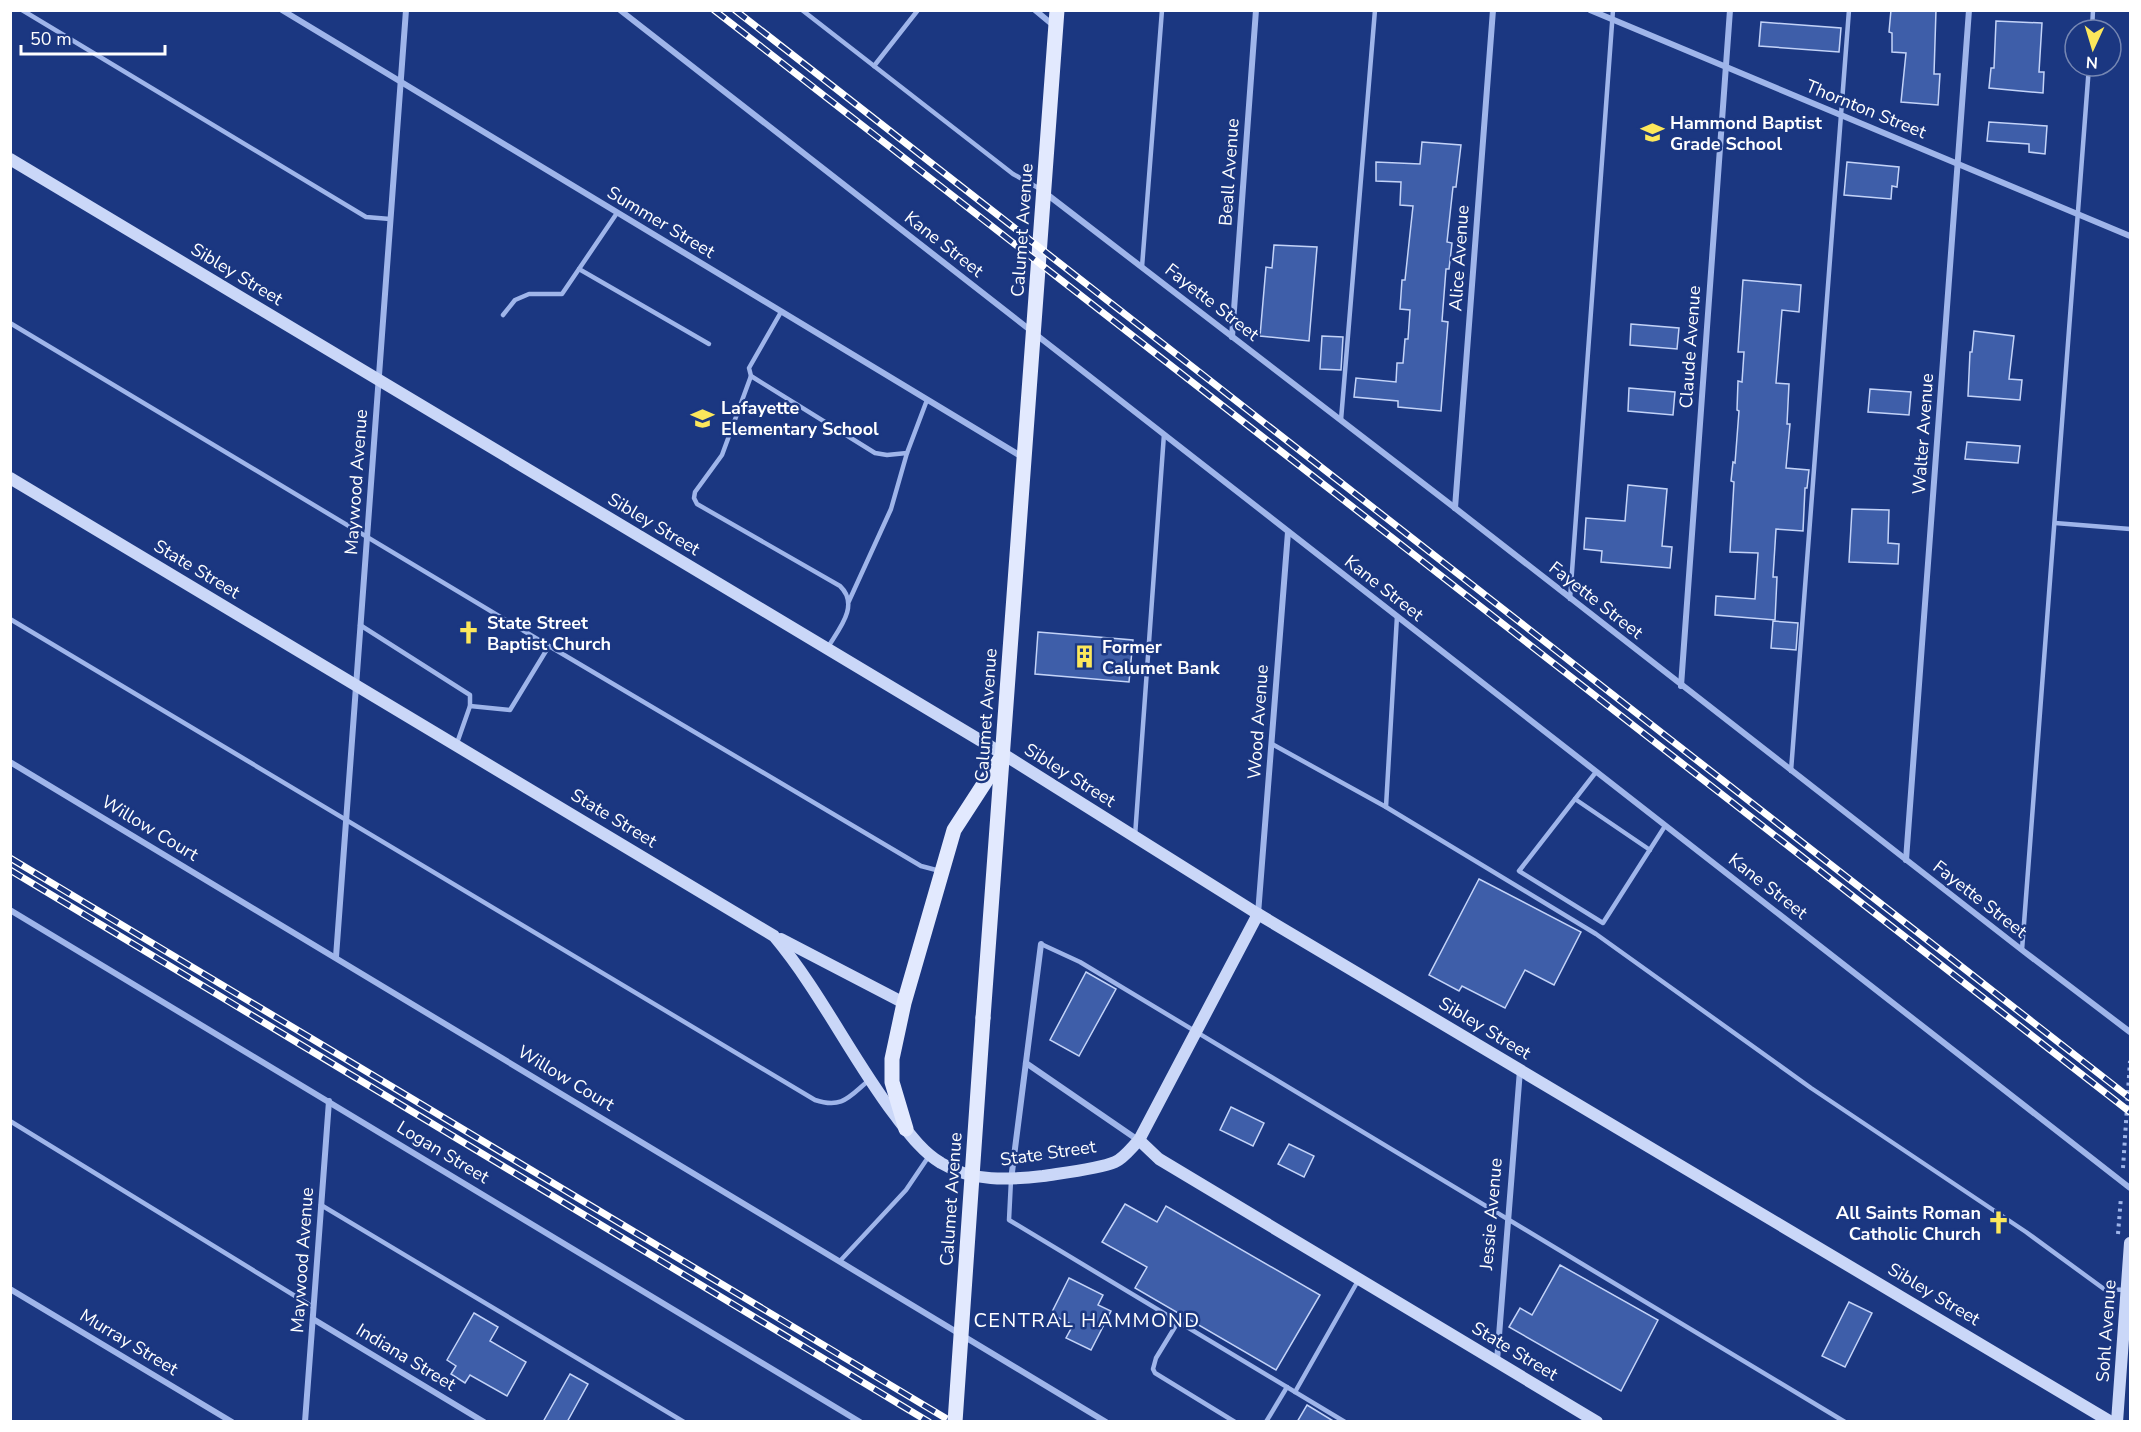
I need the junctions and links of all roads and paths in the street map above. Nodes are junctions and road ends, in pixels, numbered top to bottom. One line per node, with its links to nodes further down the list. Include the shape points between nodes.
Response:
1 (22, 10): 30 (lane, via 366,217)
2 (282, 10): 23 (street, Summer Street)
3 (406, 10): 23 (street, Maywood Avenue)
4 (620, 10): 37 (street, Kane Street)
5 (802, 10): 20 (lane)
6 (918, 10): 20 (lane)
7 (1035, 10): 19 (street)
8 (1057, 10): 19 (main road, Calumet Avenue)
9 (1162, 10): 32 (lane)
10 (1256, 10): 38 (street, Beall Avenue)
11 (1375, 10): 43 (lane)
12 (1493, 10): 48 (street, Alice Avenue)
13 (1590, 10): 18 (street, Thornton Street)
14 (1613, 10): 18 (lane)
15 (1730, 10): 21 (street, Claude Avenue)
16 (1849, 10): 24 (lane)
17 (1969, 10): 26 (street, Walter Avenue)
18 (1612, 20): 21 (street, Thornton Street); 53 (lane)
19 (1056, 27): 27 (main road, Calumet Avenue)
20 (874, 66): 27 (lane, via 1013,174)
21 (1726, 67): 24 (street, Thornton Street); 61 (street, Claude Avenue)
22 (2088, 78): 29 (lane)
23 (400, 82): 28 (street, Summer Street); 30 (street, Maywood Avenue)
24 (1842, 115): 26 (street, Thornton Street); 67 (lane)
25 (10, 159): 41 (street, Sibley Street)
26 (1958, 163): 29 (street, Thornton Street); 75 (street, Walter Avenue)
27 (1044, 192): 32 (street, Fayette Street); 37 (main road, Calumet Avenue)
28 (616, 213): 33 (lane); 34 (street, Summer Street)
29 (2078, 214): 31 (street, Thornton Street); 49 (lane)
30 (390, 219): 41 (street, Maywood Avenue)
31 (2130, 236)
32 (1142, 267): 38 (street, Fayette Street)
33 (579, 269): 35 (lane, via 562,294 529,294 515,300); 39 (lane)
34 (781, 312): 40 (lane, via 749,368); 42 (street, Summer Street)
35 (503, 315)
36 (10, 323): 52 (lane)
37 (1034, 333): 44 (street, Kane Street); 46 (main road, Calumet Avenue)
38 (1232, 337): 43 (street, Fayette Street)
39 (709, 344)
40 (751, 376): 45 (lane, via 875,453); 54 (lane, via 722,455 694,498 697,504 840,586)
41 (378, 379): 52 (street, Maywood Avenue); 59 (street, Sibley Street)
42 (927, 400): 45 (lane); 46 (street, Summer Street)
43 (1341, 421): 48 (street, Fayette Street)
44 (1164, 434): 51 (street, Kane Street); 73 (lane)
45 (907, 453): 54 (lane, via 891,509)
46 (1024, 458): 65 (main road, Calumet Avenue)
47 (10, 478): 60 (street, State Street)
48 (1455, 508): 53 (street, Fayette Street)
49 (2055, 523): 50 (lane); 85 (lane)
50 (2130, 529)
51 (1288, 532): 55 (street, Kane Street); 63 (street, Wood Avenue)
52 (367, 537): 57 (street, Maywood Avenue); 58 (lane)
53 (1570, 599): 61 (street, Fayette Street)
54 (849, 601): 59 (lane, via 847,615)
55 (1397, 616): 68 (street, Kane Street); 70 (lane)
56 (10, 619): 71 (lane)
57 (360, 625): 60 (street, Maywood Avenue); 62 (lane, via 470,695)
58 (549, 646): 62 (lane, via 510,710); 77 (lane, via 921,866)
59 (827, 649): 65 (street, Sibley Street)
60 (356, 685): 64 (street, State Street); 71 (street, Maywood Avenue)
61 (1681, 686): 67 (street, Fayette Street)
62 (470, 706): 64 (lane)
63 (1272, 744): 70 (lane); 80 (street, Wood Avenue)
64 (456, 745): 83 (street, State Street)
65 (1003, 754): 73 (street, Sibley Street); 77 (main road, via 954,830); 118 (main road, Calumet Avenue, bridge)
66 (10, 762): 86 (street, Willow Court)
67 (1791, 771): 75 (street, Fayette Street)
68 (1596, 772): 69 (lane); 72 (street, Kane Street)
69 (1575, 799): 74 (lane); 76 (lane)
70 (1386, 807): 78 (lane)
71 (346, 818): 86 (street, Maywood Avenue); 92 (lane, via 815,1100 840,1103)
72 (1665, 826): 74 (lane); 99 (street, Kane Street)
73 (1134, 836): 80 (street, Sibley Street)
74 (1650, 850): 81 (lane)
75 (1906, 860): 85 (street, Fayette Street)
76 (1518, 871): 78 (lane); 81 (lane)
77 (942, 872): 87 (main road)
78 (1510, 882): 82 (lane)
79 (10, 910): 93 (street, Logan Street)
80 (1258, 914): 88 (street); 91 (street, Sibley Street)
81 (1603, 923): 82 (lane)
82 (1596, 934): 106 (lane, via 1811,1088 2104,1288)
83 (774, 936): 87 (street); 92 (street, State Street, via 798,964)
84 (1041, 944): 88 (lane, via 1080,962); 90 (street)
85 (2022, 950): 89 (street, Fayette Street)
86 (336, 957): 103 (street, Willow Court)
87 (904, 1003): 95 (main road, via 892,1059 892,1082)
88 (1196, 1032): 96 (street); 101 (lane)
89 (2130, 1032)
90 (1026, 1063): 96 (street, State Street); 98 (street)
91 (1520, 1070): 101 (street, Jessie Avenue); 125 (street, Sibley Street)
92 (869, 1080): 95 (street, State Street)
93 (329, 1101): 100 (street, Maywood Avenue); 117 (street, Logan Street)
94 (10, 1121): 107 (lane)
95 (906, 1130): 97 (street, State Street)
96 (1139, 1140): 98 (street, State Street, via 1117,1161); 104 (street, State Street, via 1159,1159)
97 (930, 1155): 98 (street, State Street, via 955,1170); 103 (lane, via 906,1190)
98 (1011, 1180): 109 (lane, via 1009,1220)
99 (2130, 1188)
100 (321, 1205): 107 (street, Maywood Avenue); 116 (lane)
101 (1508, 1218): 110 (street, Jessie Avenue); 124 (lane)
102 (2130, 1243): 106 (street, Sohl Avenue)
103 (840, 1261): 119 (street, Willow Court)
104 (1360, 1279): 110 (street, State Street); 112 (lane)
105 (10, 1289): 113 (street, Murray Street)
106 (2127, 1290): 126 (street, Sohl Avenue)
107 (314, 1307): 108 (street, Maywood Avenue)
108 (313, 1319): 114 (street, Maywood Avenue); 115 (street, Indiana Street)
109 (1178, 1322): 111 (lane); 120 (lane, via 1156,1358 1155,1374)
110 (1497, 1361): 123 (street, State Street)
111 (1287, 1387): 112 (lane); 121 (lane)
112 (1295, 1392): 122 (lane)
113 (232, 1422)
114 (305, 1422)
115 (484, 1422)
116 (684, 1422)
117 (860, 1422)
118 (955, 1422)
119 (1106, 1422)
120 (1235, 1422)
121 (1266, 1422)
122 (1345, 1422)
123 (1598, 1422)
124 (1845, 1422)
125 (2111, 1422)
126 (2117, 1422)

